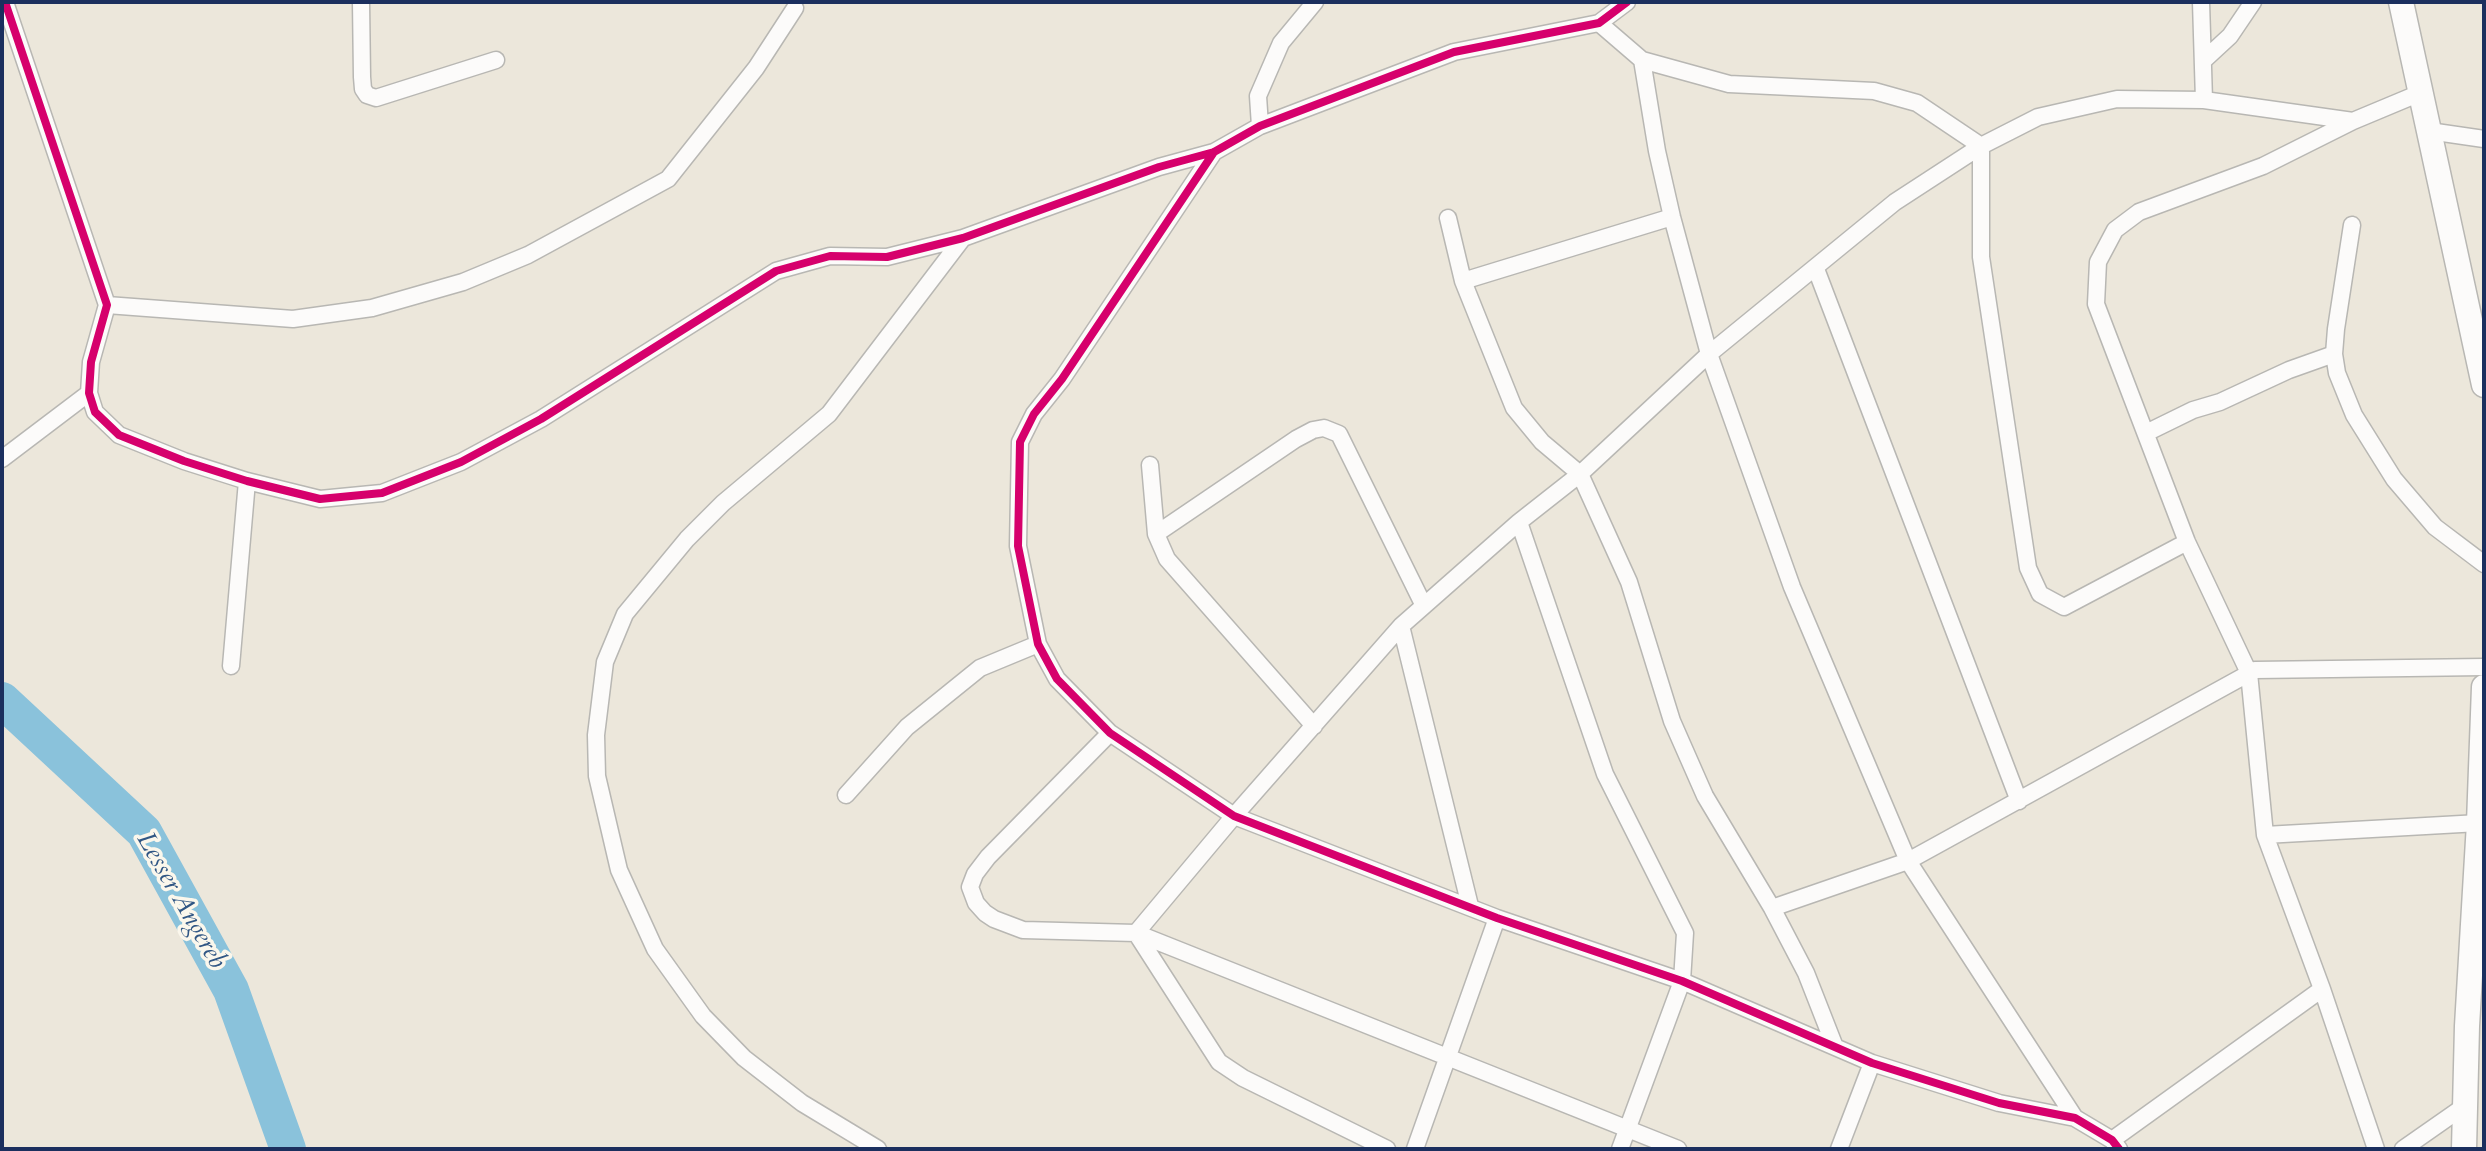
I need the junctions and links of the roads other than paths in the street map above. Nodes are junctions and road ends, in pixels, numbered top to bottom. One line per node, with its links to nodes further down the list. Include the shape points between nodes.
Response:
1 (5, 2): 27 (street)
2 (361, 2): 10 (street, via 367,95 376,98)
3 (1315, 2): 16 (street, via 1281,43 1258,96)
4 (1627, 2): 9 (street)
5 (2201, 2): 12 (street)
6 (2253, 2): 12 (street, via 2230,36)
7 (2401, 2): 13 (street)
8 (795, 8): 27 (street, via 756,68 668,179 528,255 463,282 372,308 293,319)
9 (1599, 23): 11 (street); 16 (street, via 1454,52)
10 (496, 60)
11 (1642, 60): 19 (street, via 1729,84 1874,91 1917,103); 21 (street)
12 (2204, 60): 14 (street)
13 (2420, 93): 15 (street); 17 (street)
14 (2204, 100): 15 (street); 19 (street, via 2117,99 2038,117)
15 (2353, 121): 32 (street, via 2263,166 2139,212 2115,230 2098,262 2096,304)
16 (1260, 126): 20 (street)
17 (2429, 131): 18 (street); 30 (street)
18 (2484, 139)
19 (1981, 146): 25 (street, via 1895,202); 39 (street, via 1981,257 2028,568 2040,594 2064,607)
20 (1214, 152): 24 (street); 43 (street, via 1020,442 1018,546)
21 (1672, 217): 26 (street); 28 (street)
22 (1448, 218): 26 (street)
23 (2352, 225): 29 (street)
24 (963, 238): 36 (street, via 887,257 830,256 776,271 541,419 461,462 382,493 320,499); 71 (street, via 829,414 723,503 625,614 605,662 596,735 597,776 619,870 655,949 703,1016 744,1058 802,1103)
25 (1816, 269): 28 (street); 52 (street)
26 (1463, 281): 35 (street, via 1514,408 1542,442)
27 (107, 305): 31 (street, via 91,362)
28 (1709, 354): 35 (street); 56 (street, via 1792,587)
29 (2334, 354): 32 (street); 40 (street, via 2354,415 2394,479 2435,527)
30 (2484, 385)
31 (89, 393): 33 (street); 36 (street, via 95,412 119,435)
32 (2146, 433): 39 (street)
33 (2, 459)
34 (1150, 465): 38 (street)
35 (1580, 474): 37 (street); 58 (street, via 1629,582 1672,721 1705,796)
36 (247, 481): 44 (street)
37 (1519, 522): 41 (street); 61 (street, via 1605,774 1685,933)
38 (1156, 534): 41 (street, via 1296,439 1324,428 1339,434); 48 (street, via 1167,559)
39 (2187, 542): 46 (street)
40 (2484, 564)
41 (1424, 606): 42 (street)
42 (1401, 626): 48 (street); 57 (street)
43 (1038, 644): 49 (street, via 1057,679); 51 (street, via 980,668 907,727)
44 (231, 666)
45 (2484, 667): 46 (street)
46 (2249, 673): 52 (street); 55 (street)
47 (2484, 687): 50 (street)
48 (1314, 726): 53 (street)
49 (1110, 733): 53 (street); 60 (street, via 988,857 970,887 985,913 1023,930)
50 (2482, 785): 54 (street)
51 (846, 795)
52 (2019, 801): 56 (street)
53 (1234, 816): 57 (street); 60 (street)
54 (2479, 823): 55 (street); 63 (street)
55 (2265, 835): 62 (street)
56 (1908, 861): 58 (street); 68 (street)
57 (1470, 906): 59 (street)
58 (1772, 908): 64 (street, via 1806,973)
59 (1497, 918): 61 (street); 65 (street)
60 (1136, 933): 65 (street); 72 (street, via 1219,1062)
61 (1682, 981): 64 (street); 69 (street)
62 (2322, 989): 70 (street); 77 (street)
63 (2476, 1026): 67 (street)
64 (1835, 1047): 66 (street)
65 (1448, 1057): 69 (street); 73 (street)
66 (1872, 1063): 68 (street, via 1999,1103); 76 (street)
67 (2466, 1105): 78 (street); 79 (street)
68 (2075, 1118): 70 (street)
69 (1628, 1129): 74 (street); 75 (street)
70 (2116, 1145)
71 (878, 1149)
72 (1387, 1149)
73 (1415, 1149)
74 (1620, 1149)
75 (1678, 1149)
76 (1839, 1149)
77 (2376, 1149)
78 (2403, 1149)
79 (2464, 1149)

